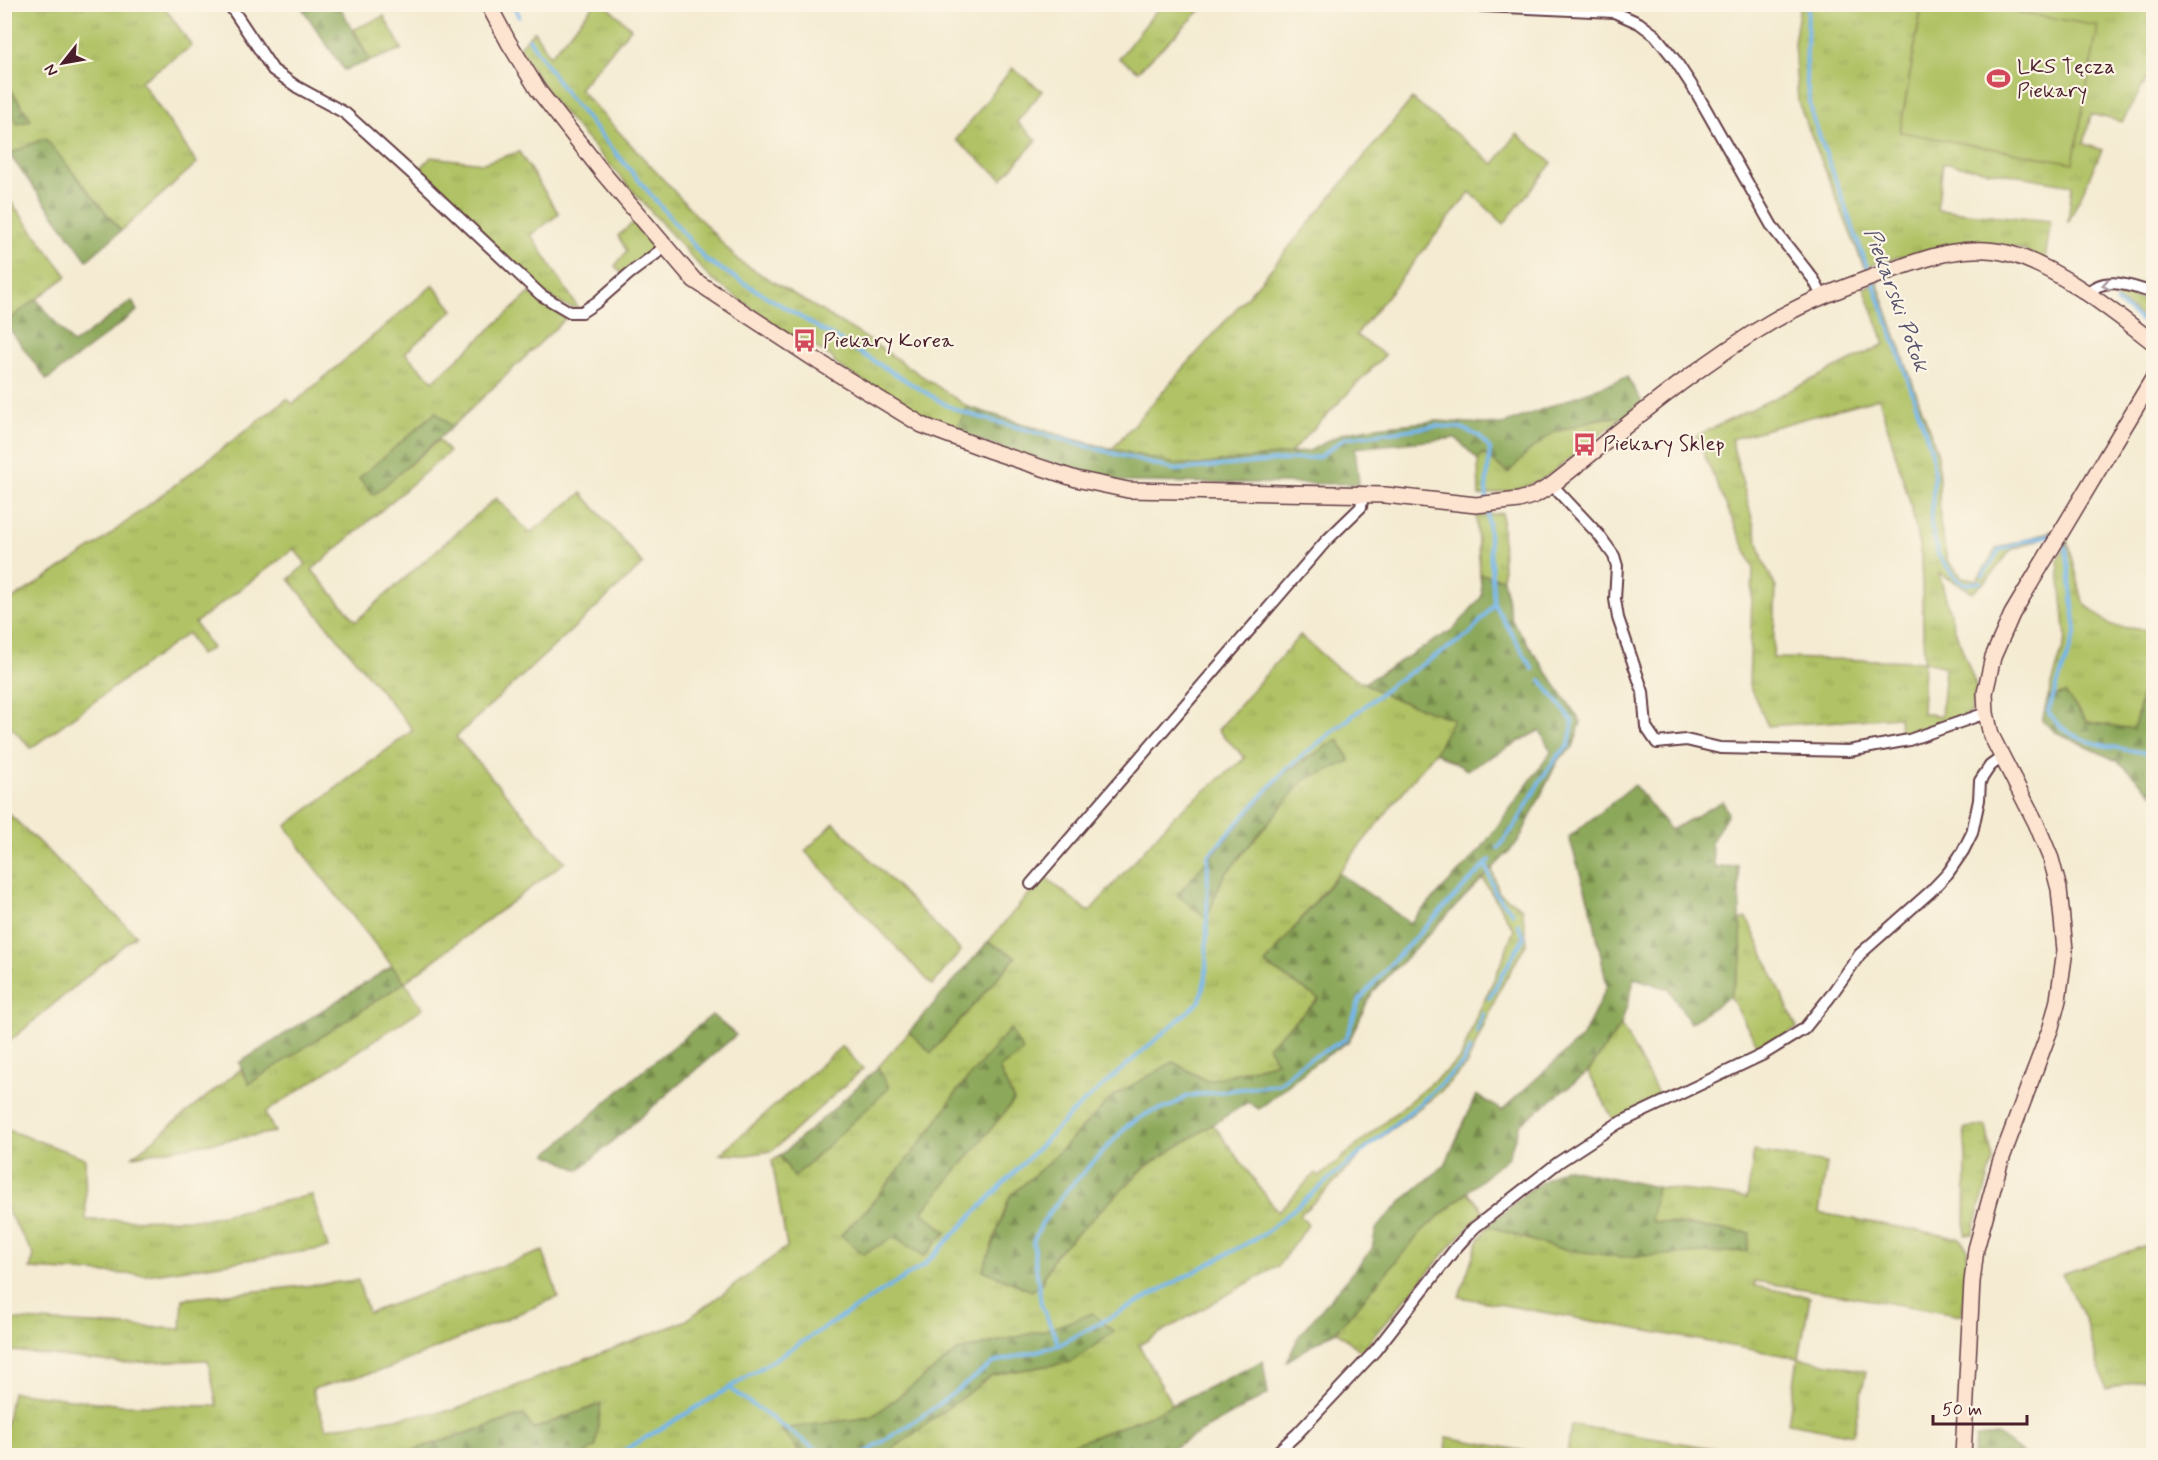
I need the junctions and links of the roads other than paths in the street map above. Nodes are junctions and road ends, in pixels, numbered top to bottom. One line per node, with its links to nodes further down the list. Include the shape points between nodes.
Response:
1 (229, 4): 4 (street, via 273,70 345,113 541,296 560,308 582,312)
2 (488, 4): 4 (street, via 538,90)
3 (1438, 4): 7 (street, via 1614,12 1655,35 1696,92 1773,228)
4 (665, 247): 11 (street, via 693,280 894,410 985,449 1076,479 1128,490)
5 (2154, 293): 6 (street, one-way to 6, via 2109,283)
6 (2087, 294): 7 (street, via 2027,260 1988,250 1946,254); 8 (street)
7 (1822, 296): 10 (street, via 1771,322 1715,358)
8 (2154, 343)
9 (2154, 377): 12 (street, via 2012,614 1994,657 1985,693)
10 (1552, 485): 11 (street, via 1535,495 1476,505); 12 (street, via 1614,555 1618,618 1643,692 1646,727 1657,743 1686,740 1720,748 1849,751 1909,740)
11 (1363, 495): 14 (street, via 1361,507 1326,541)
12 (1986, 713): 13 (street)
13 (2001, 758): 15 (street, via 1990,765 1980,781 1972,833 1948,873 1860,954 1804,1029 1762,1054 1617,1124 1559,1162 1474,1228 1375,1351); 16 (street, via 2051,859 2059,889 2065,950 2051,1027 2000,1163 1976,1249)
14 (1031, 884)
15 (1273, 1455)
16 (1963, 1455)

